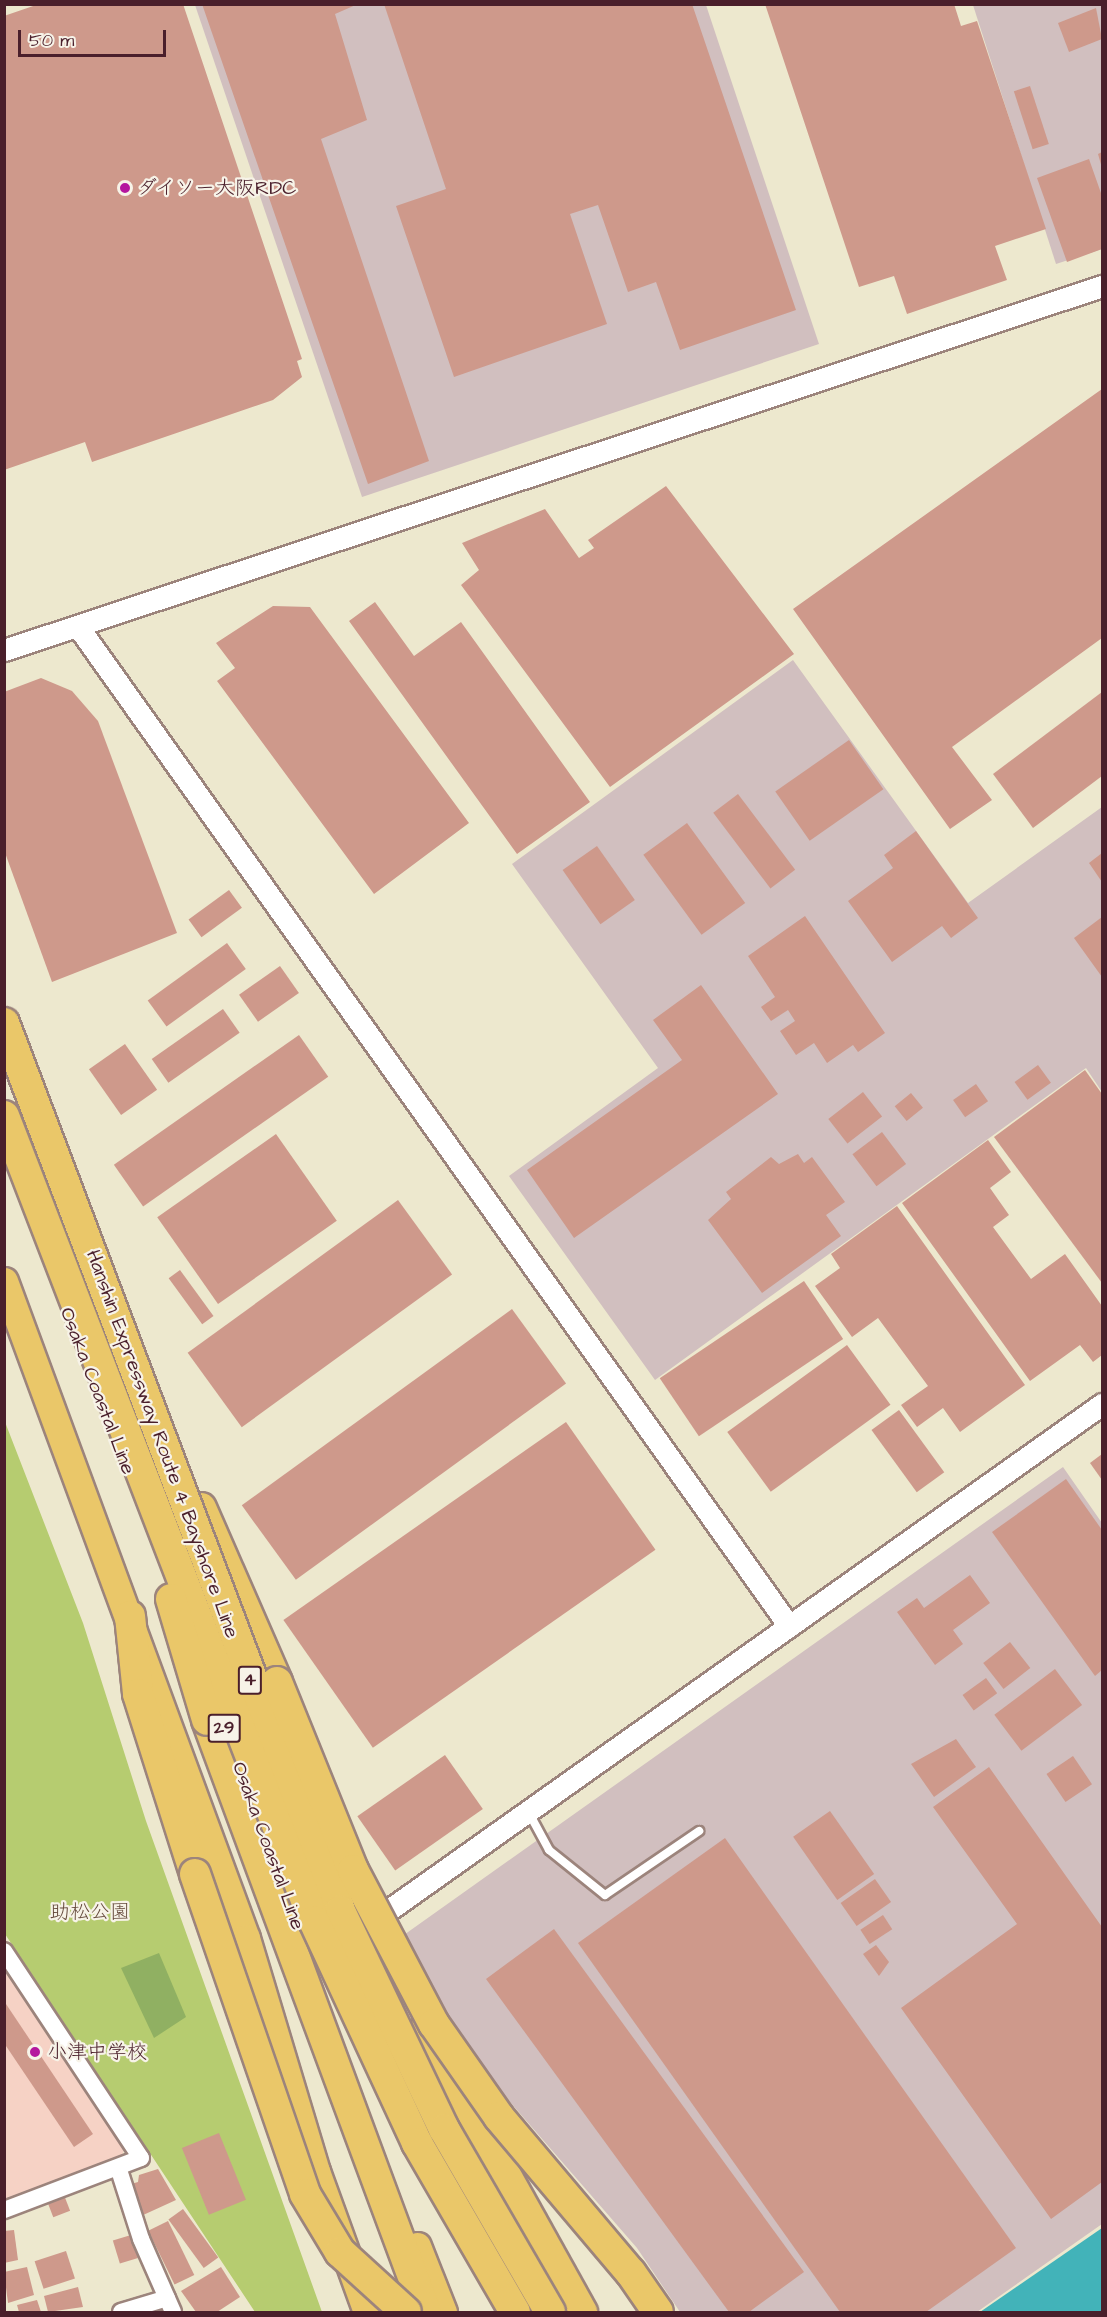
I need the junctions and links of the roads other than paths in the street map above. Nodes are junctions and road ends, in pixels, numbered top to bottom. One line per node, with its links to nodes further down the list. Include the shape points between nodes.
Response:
1 (1102, 286): 2 (street)
2 (80, 627): 3 (street); 13 (street)
3 (4, 650)
4 (4, 1023): 8 (highway, Hanshin Expressway Route 4 Bayshore Line / 4, bridge)
5 (4, 1116): 6 (highway, Hanshin Expressway Route 4 Bayshore Line / 4, bridge)
6 (14, 1155): 9 (main road, Osaka Coastal Line / 29); 11 (highway, Hanshin Expressway Route 4 Bayshore Line / 4, bridge); 25 (highway, bridge, via 126,1456 207,1720)
7 (4, 1281): 12 (main road, 29)
8 (118, 1328): 28 (highway, Hanshin Expressway Route 4 Bayshore Line / 4, bridge, via 340,1911 444,2129); 30 (highway, bridge, via 238,1590 353,1870 400,1965 466,2072)
9 (95, 1384): 11 (main road); 18 (main road, Osaka Coastal Line / 29)
10 (1102, 1404): 13 (street)
11 (116, 1409): 16 (main road, via 152,1451 199,1570 273,1696); 27 (highway, Hanshin Expressway Route 4 Bayshore Line / 4, bridge, via 359,2026 417,2143)
12 (130, 1616): 23 (main road, 29, via 246,1938 316,2171); 24 (highway, bridge, via 138,1694 305,2194 340,2252)
13 (789, 1626): 14 (street)
14 (529, 1813): 15 (lane, via 549,1850 605,1895); 16 (street)
15 (699, 1831)
16 (370, 1924): 18 (street); 29 (highway)
17 (4, 1951): 19 (street, via 141,2158)
18 (310, 1960): 26 (main road, Osaka Coastal Line / 29)
19 (119, 2170): 20 (street); 21 (street)
20 (4, 2210)
21 (170, 2305): 22 (street)
22 (121, 2313)
23 (367, 2313)
24 (405, 2313)
25 (426, 2313)
26 (443, 2313)
27 (515, 2313)
28 (550, 2313)
29 (582, 2313)
30 (658, 2313)

